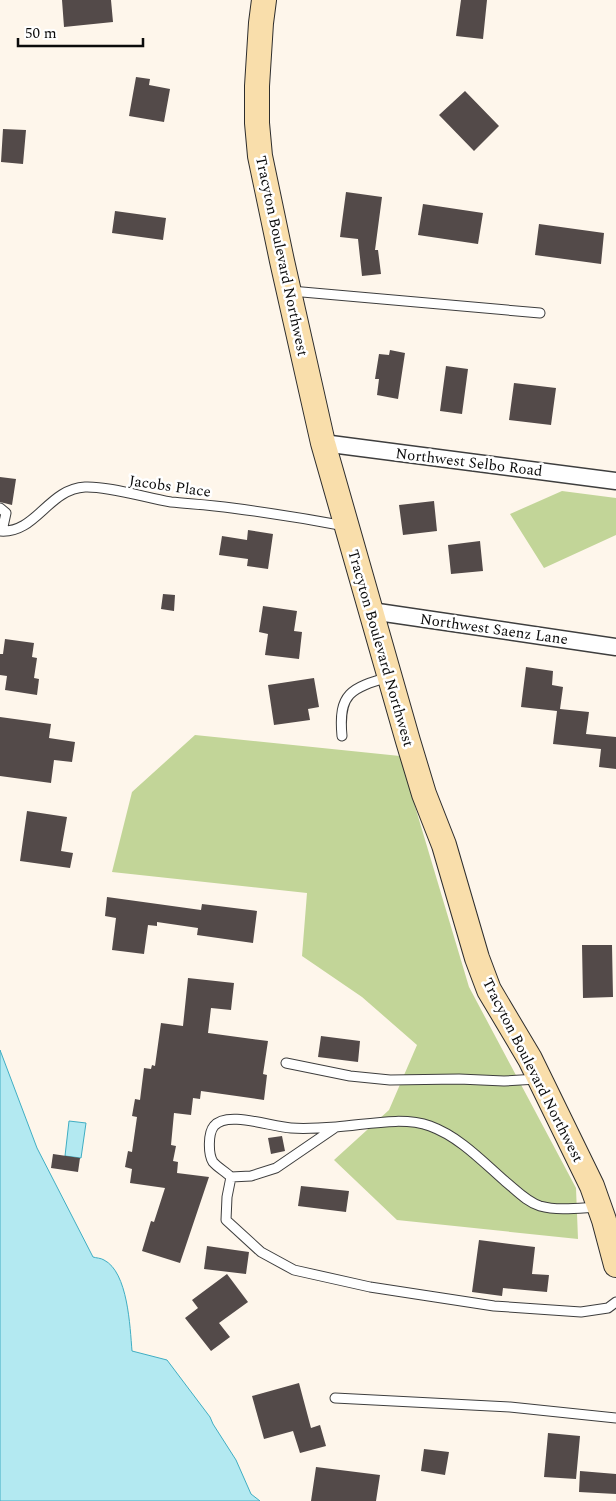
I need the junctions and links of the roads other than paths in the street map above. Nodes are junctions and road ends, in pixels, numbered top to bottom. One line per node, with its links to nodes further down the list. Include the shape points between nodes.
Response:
1 (264, 0): 2 (main road, Tracyton Boulevard Northwest, via 258,64 260,156)
2 (289, 291): 3 (lane); 4 (main road, Tracyton Boulevard Northwest)
3 (540, 313)
4 (323, 443): 5 (street, Northwest Selbo Road); 7 (main road, Tracyton Boulevard Northwest)
5 (616, 481)
6 (0, 508): 8 (lane, Jacobs Place, via 6,513)
7 (346, 526): 8 (lane, Jacobs Place, via 86,487 69,490 57,497 20,528); 9 (main road, Tracyton Boulevard Northwest)
8 (1, 531)
9 (371, 611): 10 (street, Northwest Saenz Lane); 11 (main road, Tracyton Boulevard Northwest)
10 (616, 647)
11 (390, 676): 12 (lane, via 364,685 345,698 340,719); 14 (main road, Tracyton Boulevard Northwest, via 489,990)
12 (342, 736)
13 (286, 1063): 14 (lane, via 350,1076 390,1080)
14 (540, 1079): 17 (main road, Tracyton Boulevard Northwest)
15 (336, 1127): 16 (lane, via 276,1168 251,1176); 16 (lane, via 290,1128 243,1119 222,1120 213,1126 208,1142 213,1162); 17 (lane, via 380,1122 428,1126 447,1134 468,1149 525,1198 540,1206)
16 (231, 1176): 19 (lane, via 226,1220 261,1252 294,1270 370,1287 494,1306 581,1312 608,1308)
17 (600, 1207): 18 (main road, Tracyton Boulevard Northwest)
18 (614, 1253)
19 (616, 1302)
20 (335, 1398): 21 (lane, via 510,1407)
21 (616, 1418)

